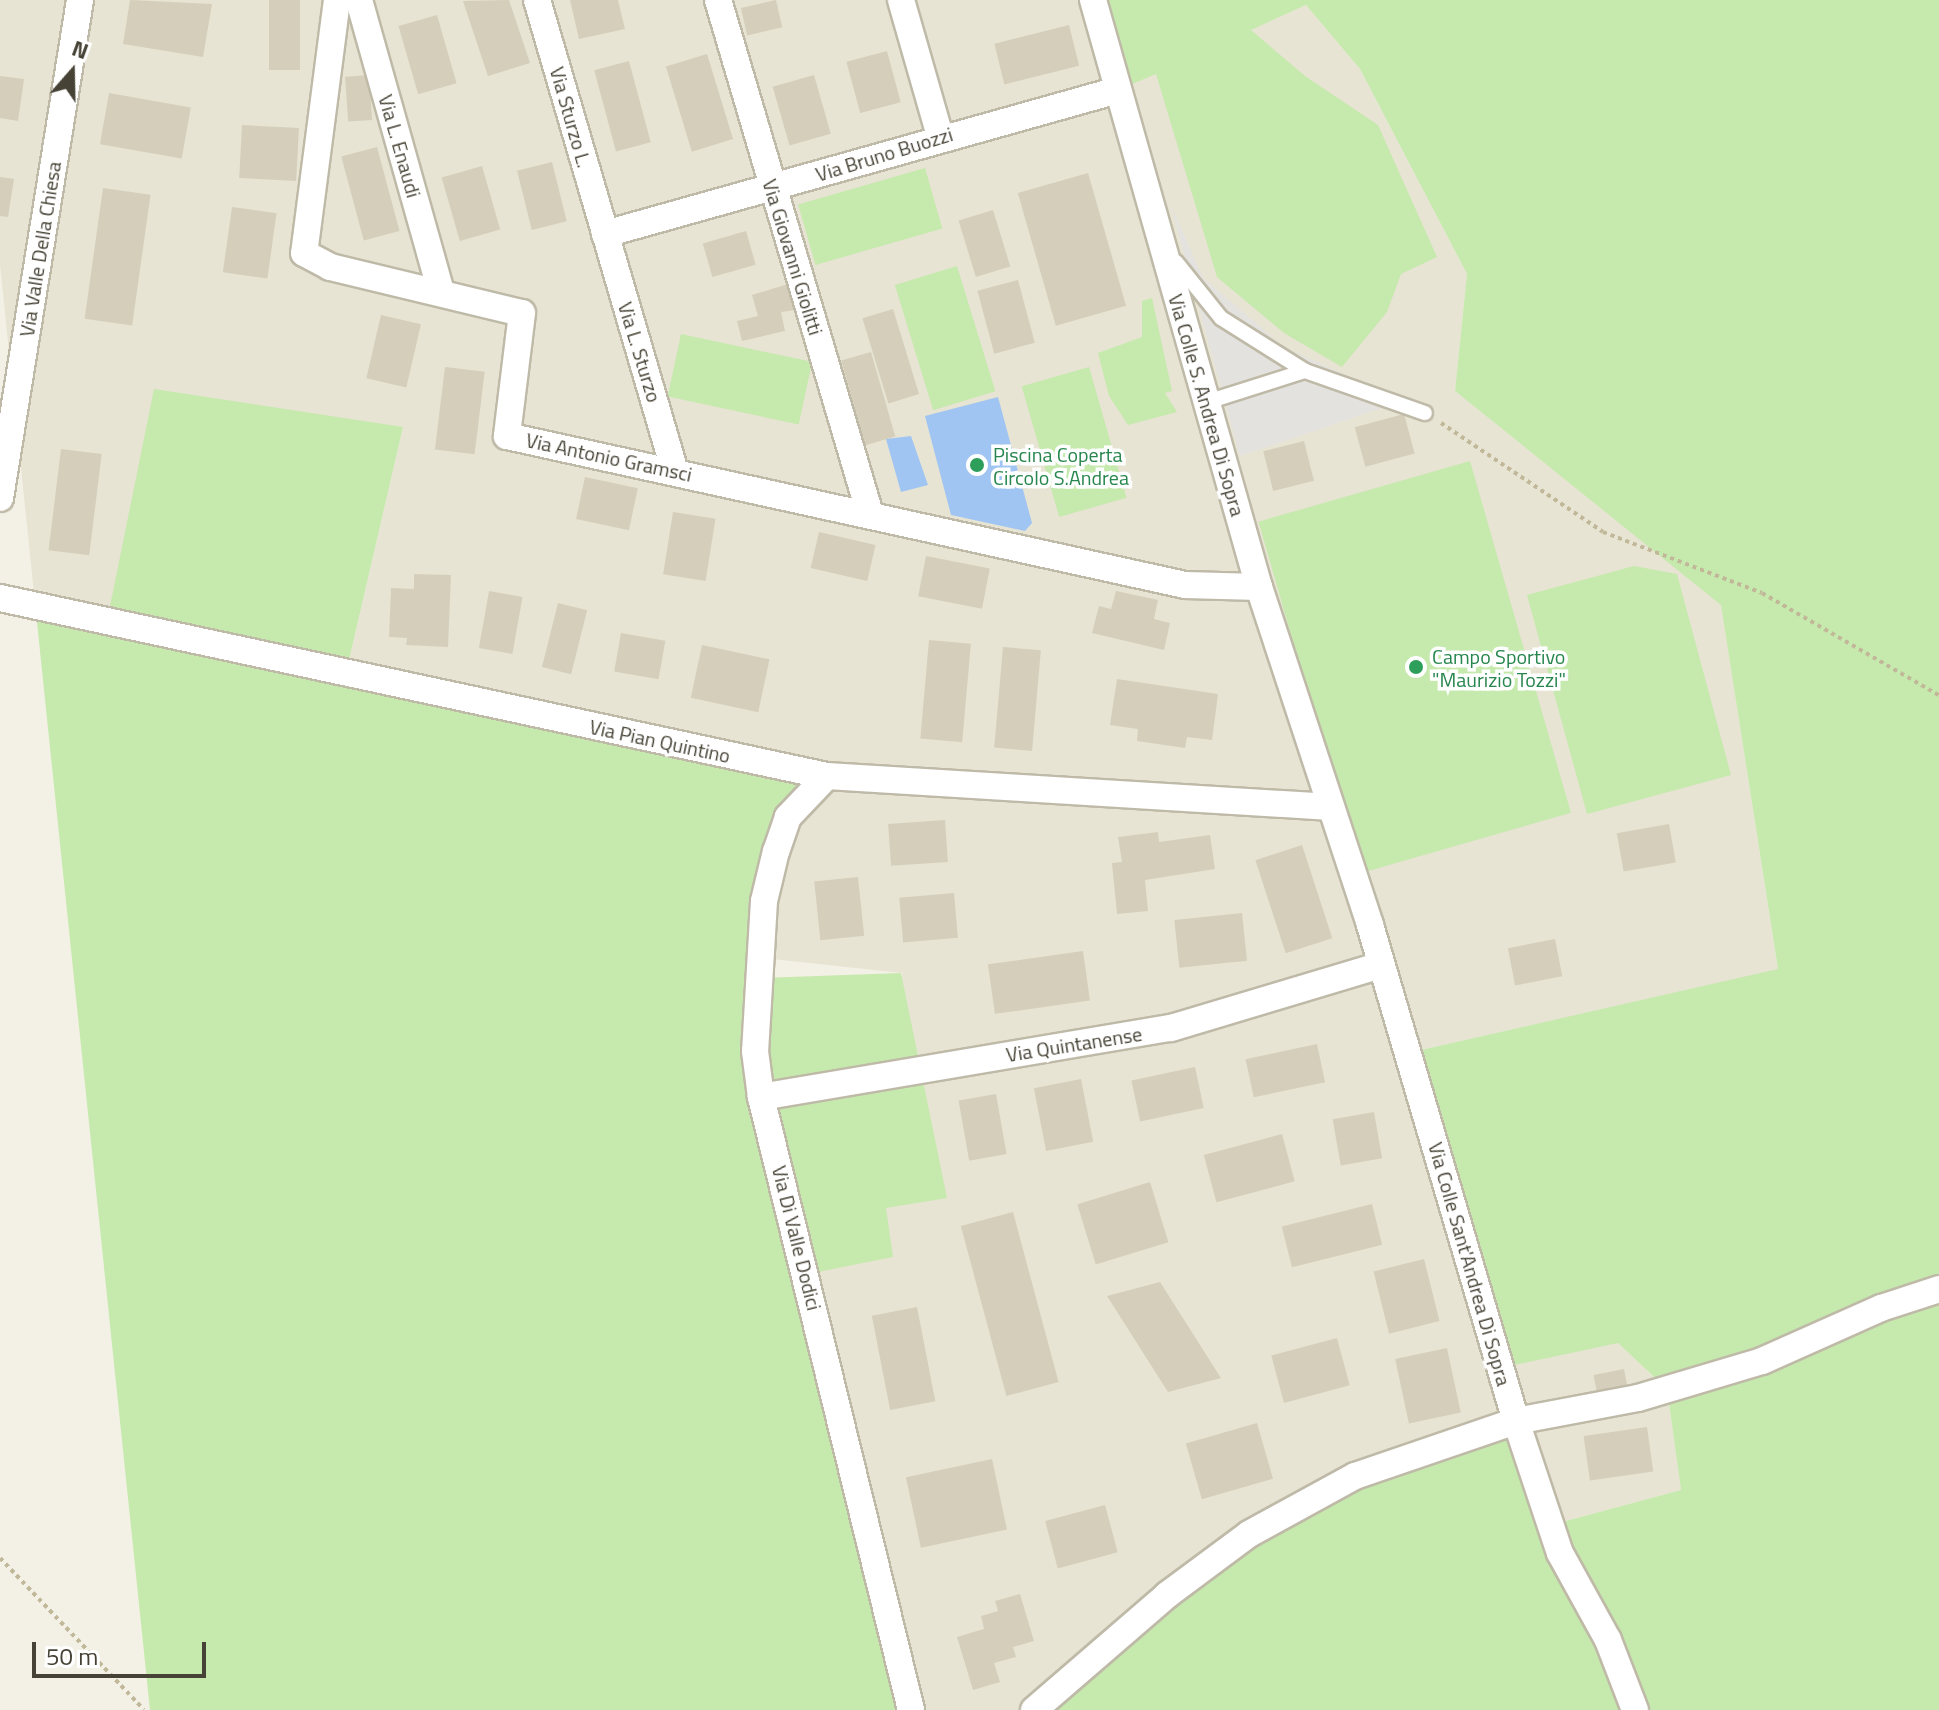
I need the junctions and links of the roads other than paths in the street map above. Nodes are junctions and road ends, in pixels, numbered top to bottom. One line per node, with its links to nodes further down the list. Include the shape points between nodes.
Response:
1 (80, 0): 18 (street, Via Valle Della Chiesa)
2 (337, 0): 13 (street, Via Antonio Gramsci, via 304,253 319,264)
3 (359, 0): 13 (street, Via L. Enaudi)
4 (537, 0): 12 (street, Via Sturzo L.)
5 (718, 0): 10 (street, Via Giovanni Giolitti)
6 (901, 0): 9 (street)
7 (1093, 0): 8 (street, Via Colle S. Andrea Di Sopra)
8 (1118, 90): 9 (street, Via Bruno Buozzi); 11 (street, Via Colle S. Andrea Di Sopra)
9 (940, 136): 10 (street, Via Bruno Buozzi)
10 (772, 189): 12 (street, Via Bruno Buozzi); 19 (street, Via Giovanni Giolitti)
11 (1156, 224): 14 (lane, via 1183,275 1221,318); 15 (street, Via Colle S. Andrea Di Sopra)
12 (605, 234): 17 (street, Via L. Sturzo)
13 (441, 292): 17 (street, Via Antonio Gramsci, via 522,313 507,436)
14 (1305, 371): 15 (lane); 16 (lane)
15 (1207, 402): 20 (street, Via Colle S. Andrea Di Sopra)
16 (1425, 413)
17 (675, 471): 19 (street, Via Antonio Gramsci)
18 (0, 498)
19 (870, 514): 20 (street, Via Antonio Gramsci, via 1185,585)
20 (1259, 587): 23 (street, Via Colle S. Andrea Di Sopra)
21 (0, 598): 22 (street, Via Pian Quintino)
22 (827, 776): 23 (street, Via Pian Quintino); 25 (street, Via Di Valle Dodici, via 788,817 764,901 755,1051)
23 (1331, 807): 24 (street, Via Colle Sant'Andrea Di Sopra)
24 (1381, 965): 25 (street, Via Quintanense, via 1171,1028); 27 (street, Via Colle Sant'Andrea Di Sopra)
25 (761, 1097): 28 (street, Via Di Valle Dodici)
26 (1939, 1289): 27 (street, via 1881,1308 1762,1361 1638,1398)
27 (1516, 1421): 29 (street, via 1355,1476 1249,1534 1167,1595); 30 (street, Via Colle Sant'Andrea Di Sopra, via 1560,1553 1608,1640)
28 (911, 1710)
29 (1034, 1710)
30 (1635, 1710)

